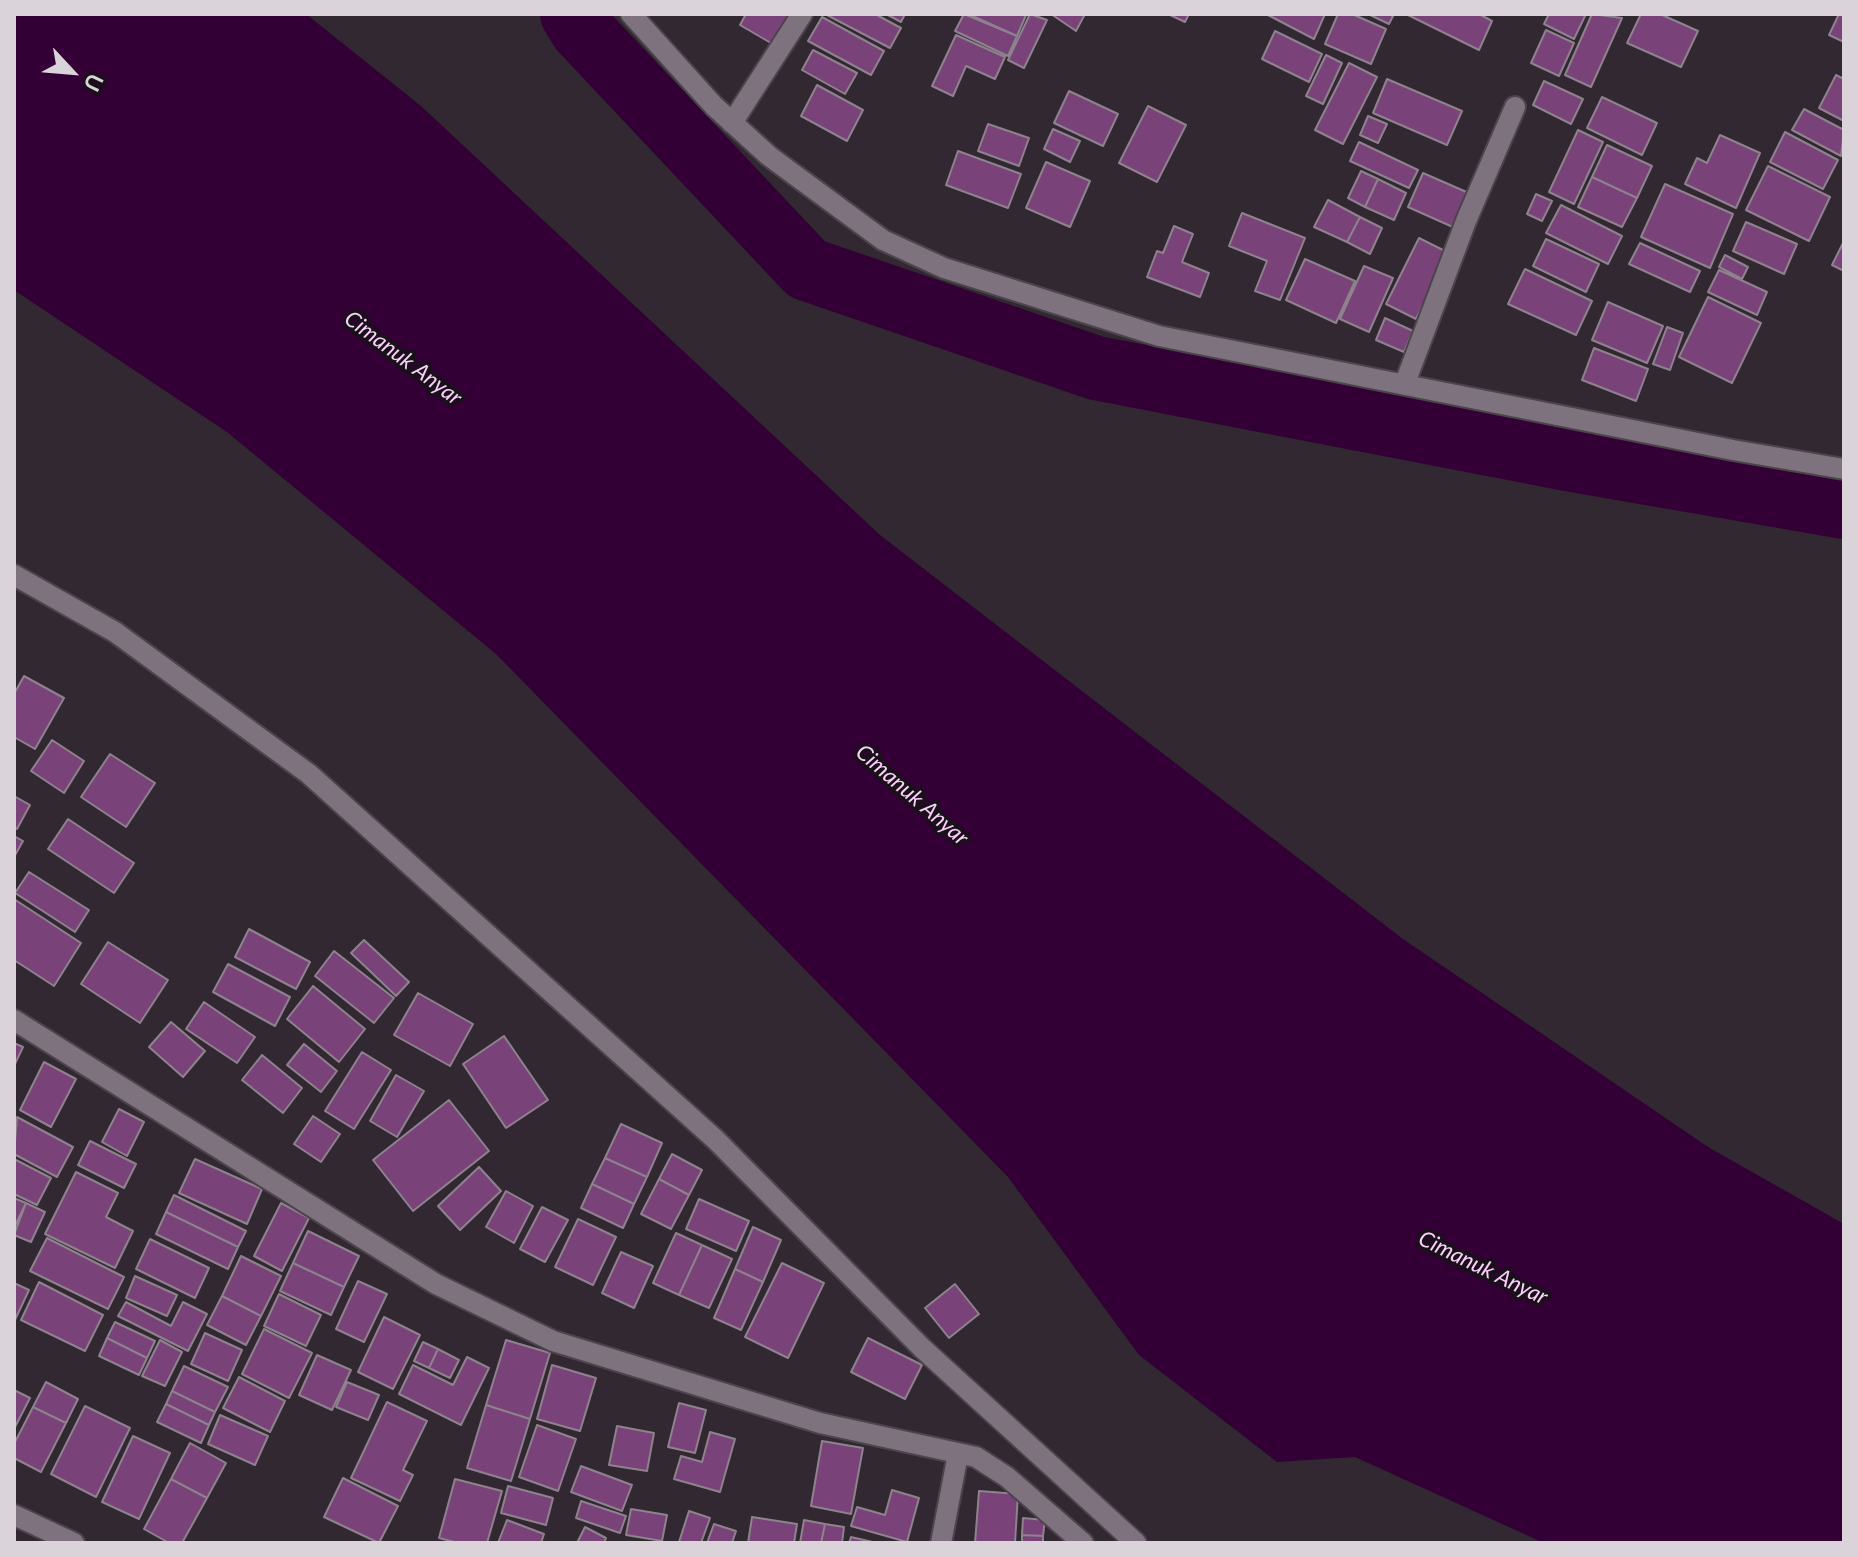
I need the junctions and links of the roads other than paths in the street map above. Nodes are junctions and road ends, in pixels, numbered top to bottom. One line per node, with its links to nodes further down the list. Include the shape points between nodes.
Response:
1 (631, 14): 4 (street)
2 (802, 14): 4 (street)
3 (1515, 107): 5 (street)
4 (732, 123): 5 (street, via 883,240 944,268 1159,336)
5 (1405, 383): 6 (street)
6 (1844, 469)
7 (14, 575): 14 (street, via 115,632 309,774 716,1140 922,1348)
8 (14, 1020): 9 (street, via 436,1284 553,1341 820,1423)
9 (958, 1454): 12 (street); 13 (street, via 988,1463)
10 (14, 1515): 11 (street)
11 (74, 1543)
12 (941, 1543)
13 (1083, 1543)
14 (1136, 1543)

